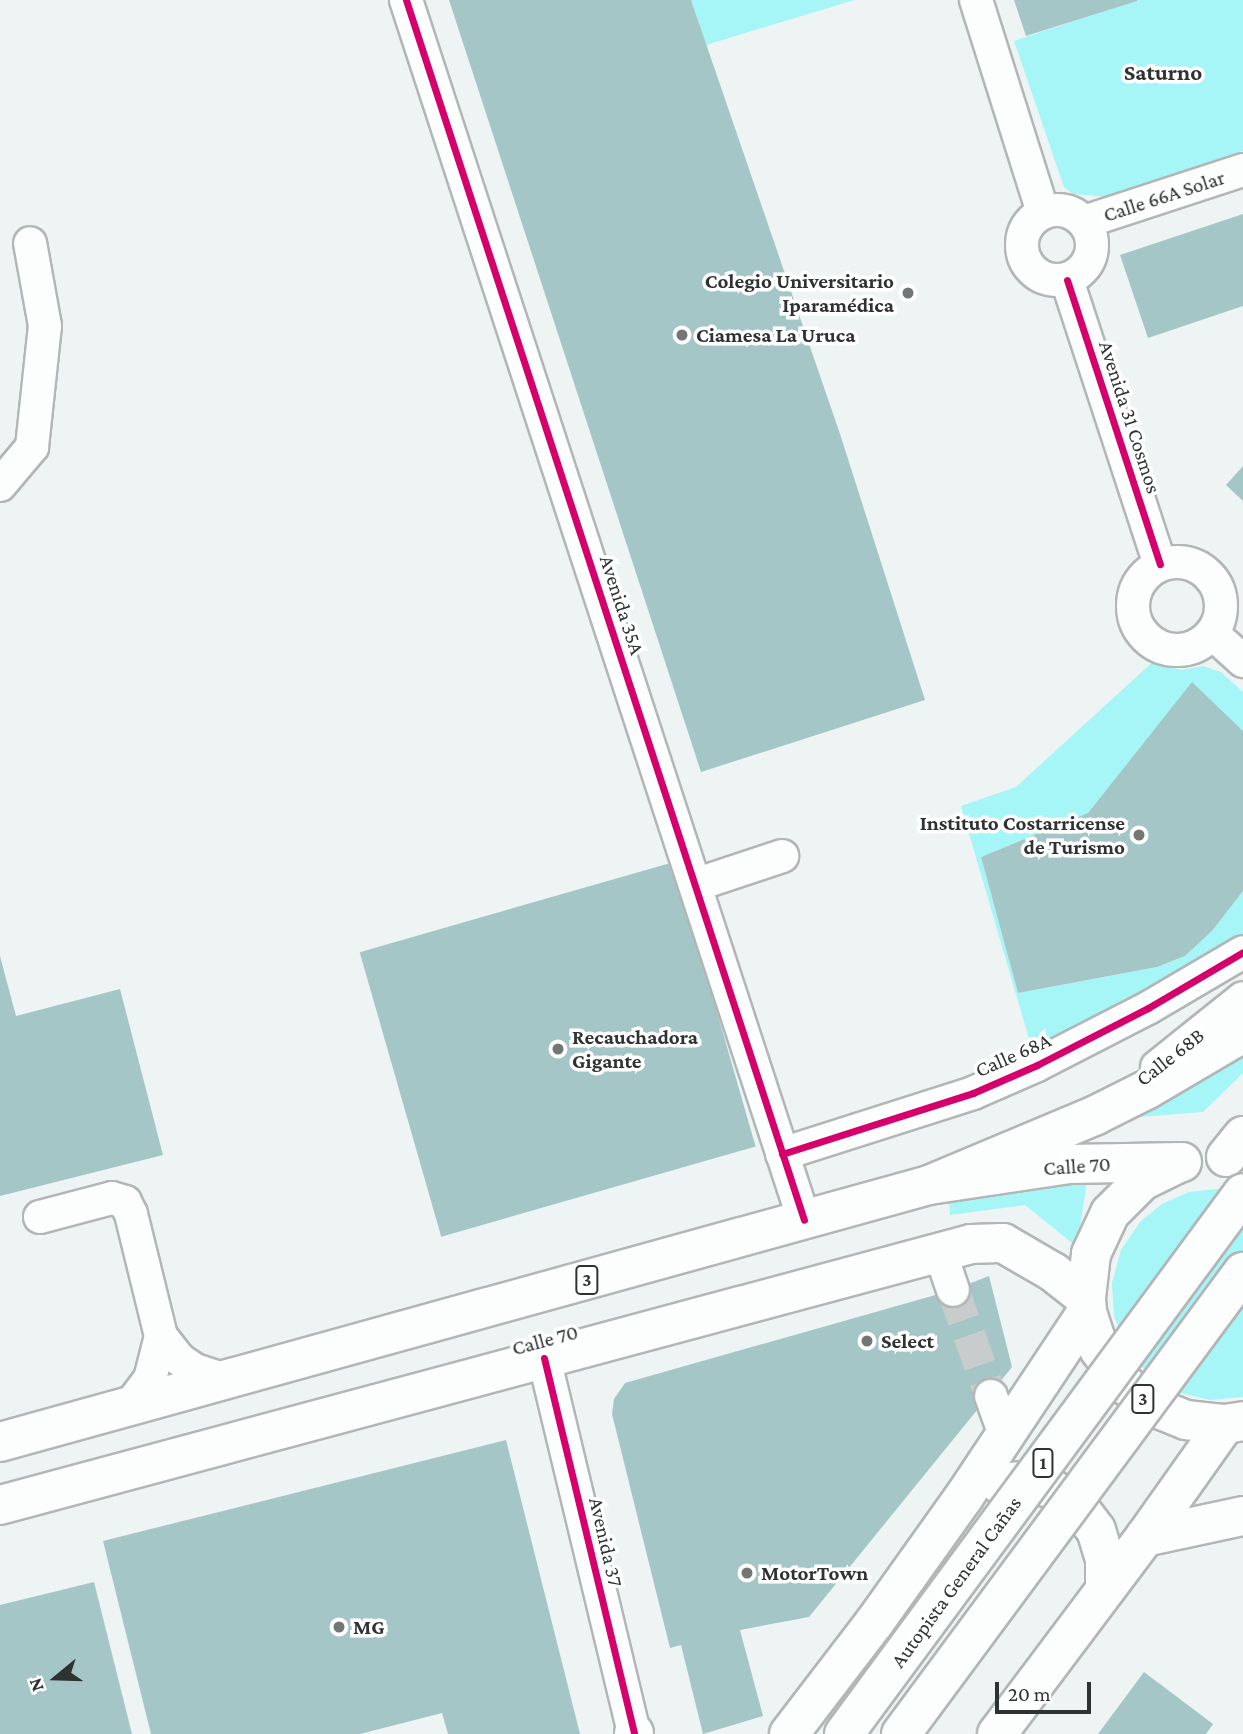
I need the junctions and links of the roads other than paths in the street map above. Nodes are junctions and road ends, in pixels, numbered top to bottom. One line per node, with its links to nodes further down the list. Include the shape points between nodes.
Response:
1 (406, 0): 13 (street, Avenida 35A)
2 (975, 0): 4 (street)
3 (1243, 170): 5 (street, Calle 66A Solar)
4 (1042, 213): 5 (street, via 1066,211); 7 (street, via 1026,228 1027,263 1044,278)
5 (1084, 222): 7 (street, via 1091,235 1091,257 1086,267)
6 (30, 243): 8 (street, via 45,326 32,447)
7 (1067, 280): 9 (street, Avenida 31 Cosmos)
8 (0, 485)
9 (1160, 564): 10 (street, via 1186,562 1216,585 1221,610); 10 (street, via 1149,571 1134,594 1132,607 1142,633 1151,643 1177,651 1191,649)
10 (1212, 633): 11 (street)
11 (1243, 661)
12 (782, 856): 13 (street)
13 (695, 885): 19 (street, Avenida 35A)
14 (1243, 953): 19 (street, Calle 68A, via 1101,1033 1011,1076 972,1093)
15 (1243, 998): 17 (street, Calle 68B)
16 (1243, 1033): 17 (main road)
17 (1096, 1115): 21 (main road)
18 (1237, 1151): 20 (main road, 3)
19 (782, 1154): 24 (street, Avenida 35A)
20 (1182, 1162): 21 (main road, Calle 70 / 3, via 1069,1164); 28 (main road, 3, via 1142,1181 1110,1213 1090,1254)
21 (929, 1185): 24 (main road, Calle 70 / 3)
22 (1243, 1193): 44 (main road, Autopista General Cañas / 1, bridge)
23 (40, 1217): 29 (street, via 112,1198 125,1202)
24 (804, 1220): 31 (main road, Calle 70 / 3)
25 (940, 1252): 27 (street); 28 (main road, Calle 70, via 971,1244 1003,1243 1053,1272); 30 (main road, Calle 70)
26 (1243, 1272): 45 (main road, 1, bridge)
27 (953, 1290)
28 (1087, 1305): 34 (main road, 3, via 1099,1349 1121,1381 1151,1406 1186,1420); 35 (main road)
29 (161, 1336): 31 (street, via 187,1365); 33 (street, via 150,1379)
30 (544, 1358): 38 (main road, Calle 70); 42 (street, Avenida 37)
31 (225, 1380): 33 (main road, Calle 70 / 3)
32 (991, 1396): 35 (street)
33 (129, 1407): 36 (main road, Calle 70 / 3)
34 (1234, 1422): 40 (main road)
35 (1005, 1434): 37 (main road)
36 (0, 1442)
37 (964, 1497): 41 (main road, via 992,1484 1023,1481 1052,1489 1077,1505 1096,1530 1105,1559); 43 (main road)
38 (0, 1505)
39 (1243, 1516): 40 (main road)
40 (1145, 1537): 41 (main road)
41 (1105, 1589): 46 (main road)
42 (634, 1734)
43 (789, 1734)
44 (844, 1734)
45 (901, 1734)
46 (997, 1734)

